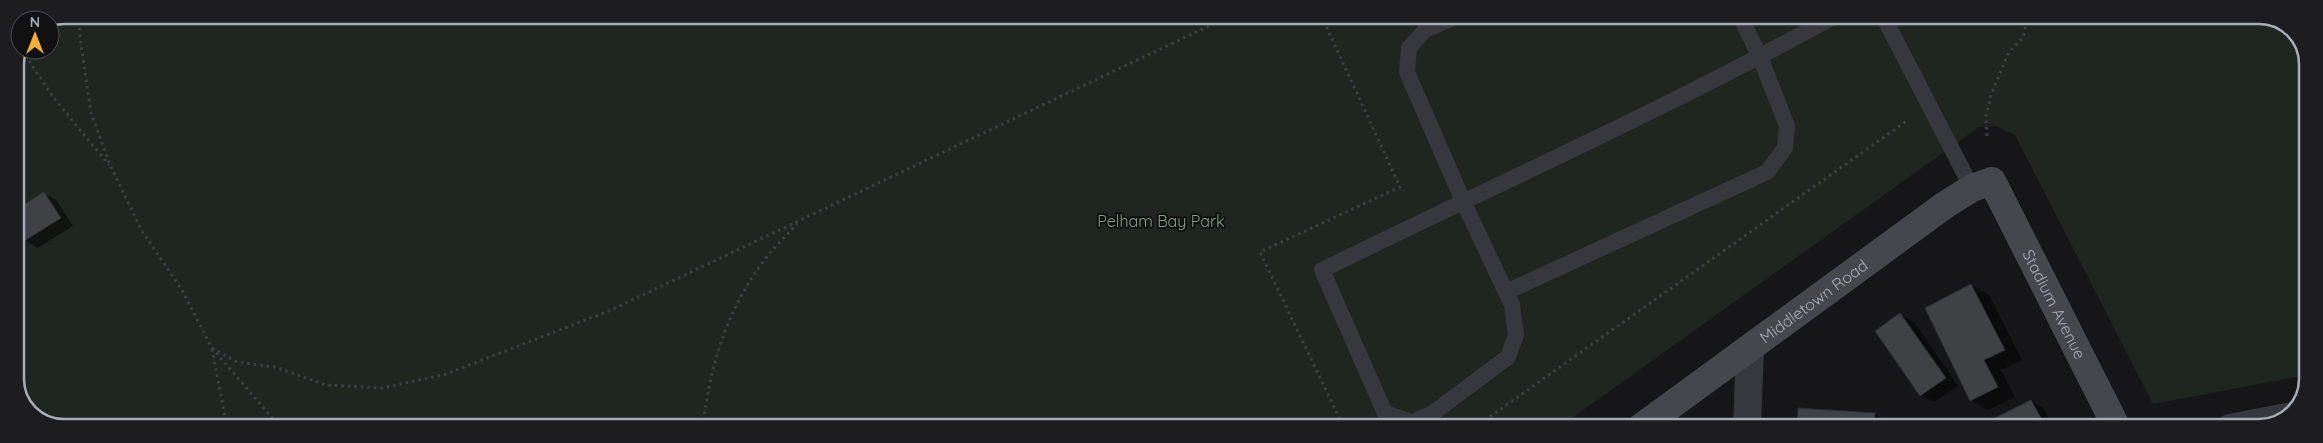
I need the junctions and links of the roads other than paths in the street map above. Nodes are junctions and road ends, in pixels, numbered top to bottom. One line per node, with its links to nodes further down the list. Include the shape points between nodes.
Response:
1 (1439, 24): 7 (lane, via 1425,30 1409,48 1407,72)
2 (1744, 24): 5 (lane)
3 (1820, 24): 5 (lane)
4 (1887, 24): 6 (lane, via 1929,105)
5 (1760, 57): 7 (lane); 8 (lane, via 1787,126 1785,148 1768,172)
6 (1982, 184): 9 (street, Middletown Road, via 1944,205); 14 (street, Stadium Avenue)
7 (1463, 201): 8 (lane); 10 (lane, via 1322,270 1385,413)
8 (1506, 292): 11 (lane, via 1512,304 1516,335 1508,356 1433,413)
9 (1750, 348): 12 (street, Middletown Road); 13 (street)
10 (1403, 419)
11 (1419, 419)
12 (1652, 419)
13 (1747, 419)
14 (2113, 419)

